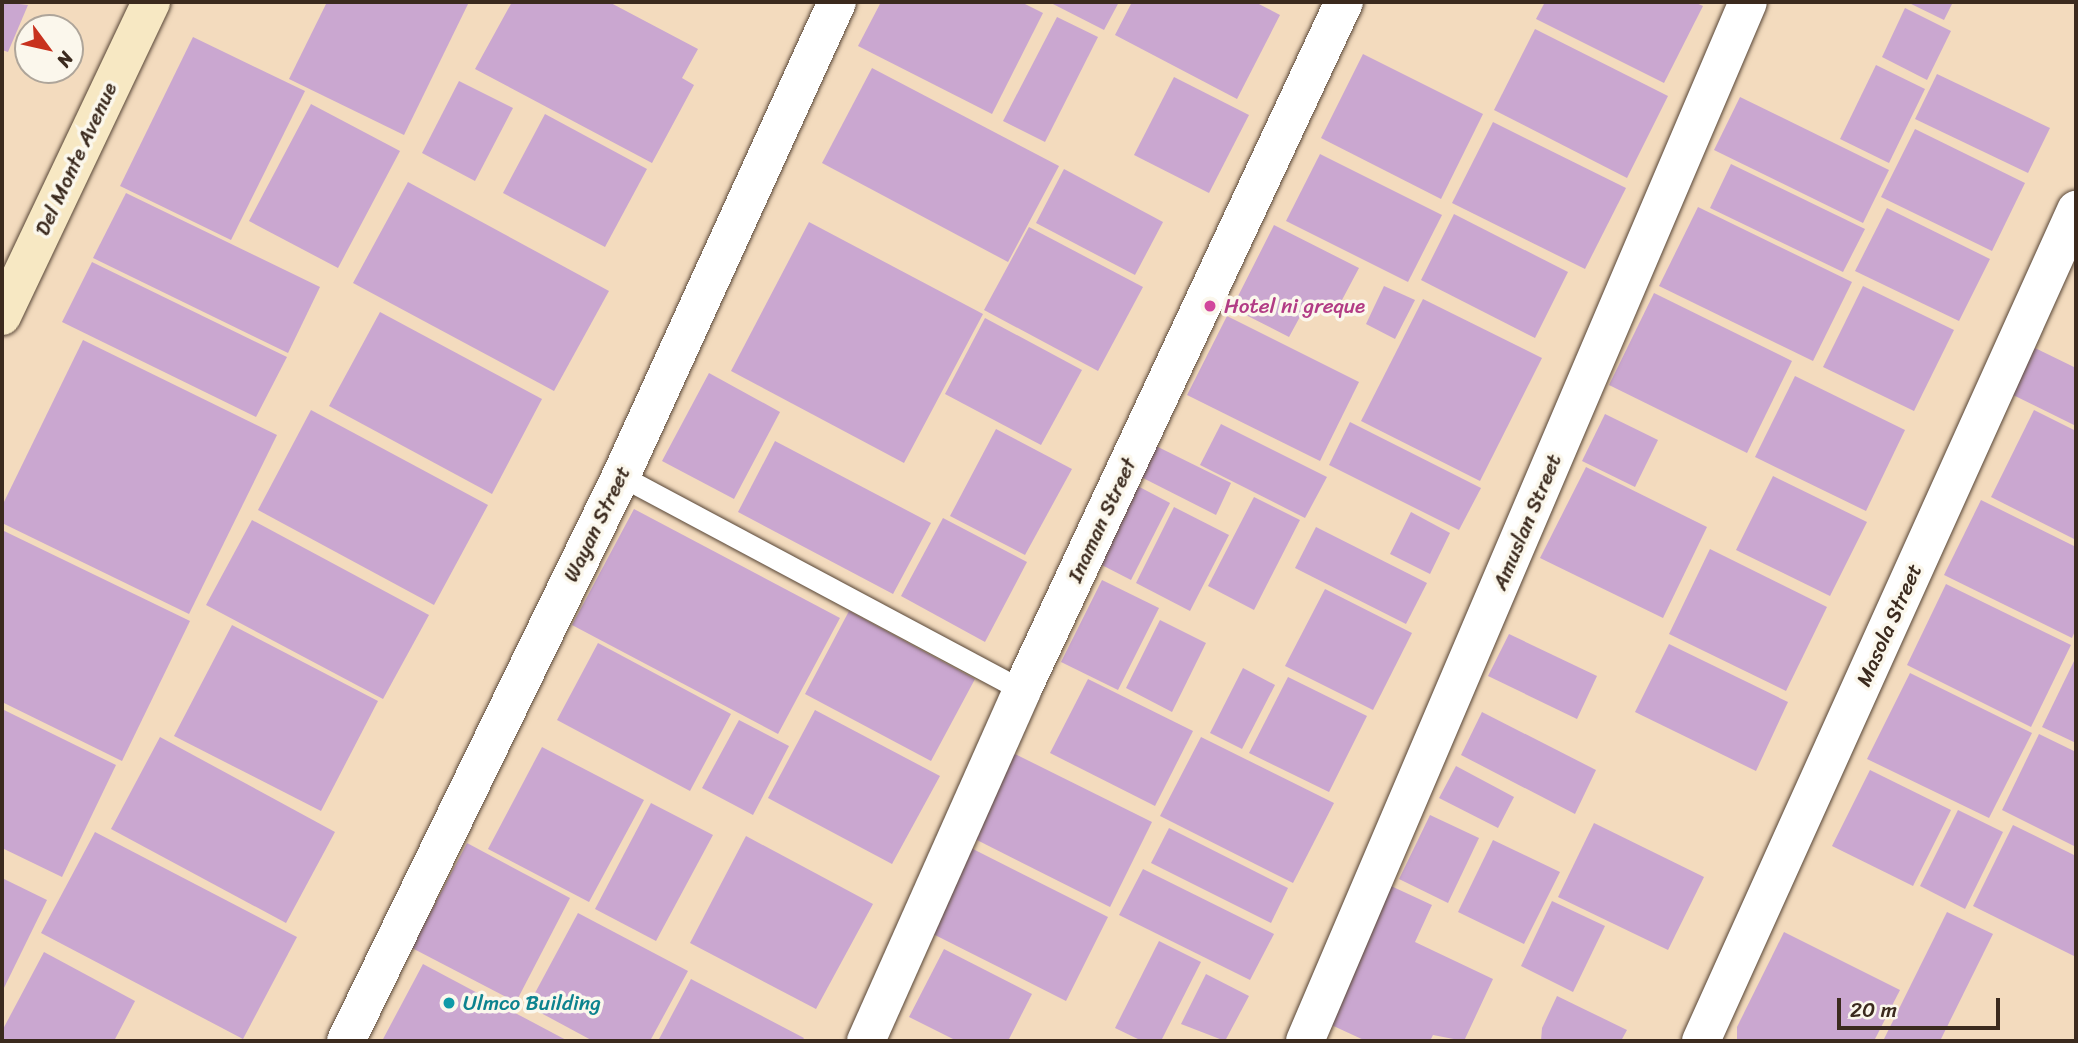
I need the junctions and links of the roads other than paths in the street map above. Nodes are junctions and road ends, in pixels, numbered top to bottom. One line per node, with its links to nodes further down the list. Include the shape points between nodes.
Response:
1 (151, 2): 6 (main road, Del Monte Avenue)
2 (836, 2): 7 (street, Wayan Street)
3 (1344, 2): 8 (street, Inaman Street)
4 (1748, 2): 11 (street, Amuslan Street)
5 (2076, 210): 12 (street, Masola Street)
6 (2, 316)
7 (621, 476): 8 (lane); 9 (street, Wayan Street)
8 (1022, 690): 10 (street, Inaman Street)
9 (346, 1041)
10 (866, 1041)
11 (1305, 1041)
12 (1701, 1041)

